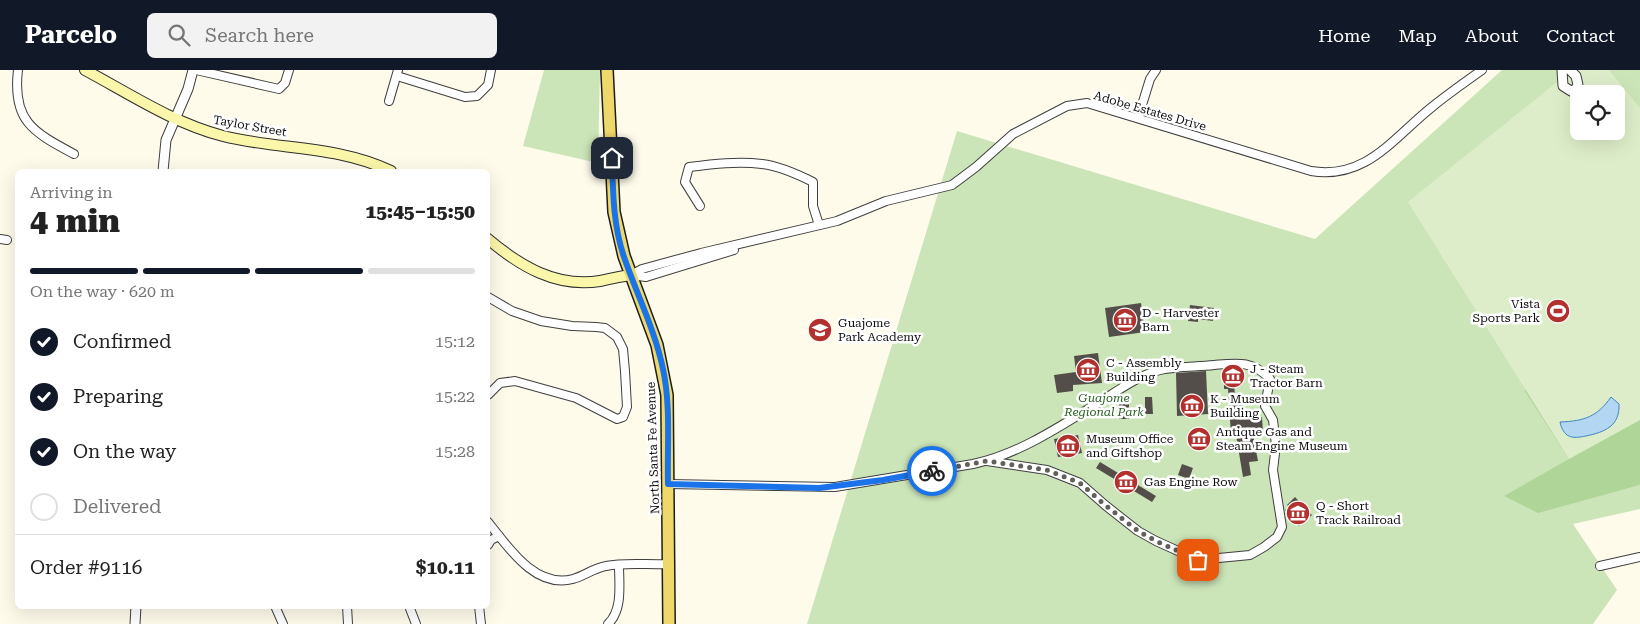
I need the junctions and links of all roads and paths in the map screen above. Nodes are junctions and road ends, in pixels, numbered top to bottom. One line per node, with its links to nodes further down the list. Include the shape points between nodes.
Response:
1 (18, 70): 15 (street, via 17,103 28,122 46,139)
2 (85, 70): 14 (main road, Taylor Street)
3 (195, 70): 4 (street, via 279,89 285,83); 14 (street)
4 (289, 70)
5 (491, 70): 11 (street, via 488,85 477,96 465,96)
6 (608, 70): 21 (main road, North Santa Fe Avenue, via 614,212)
7 (1156, 70): 13 (street)
8 (1481, 70): 13 (street, Adobe Estates Drive, via 1432,106 1369,161 1334,173 1303,168)
9 (1562, 70): 10 (street, via 1563,86 1572,91 1578,85)
10 (1570, 70)
11 (397, 73): 12 (street)
12 (389, 101)
13 (1138, 118): 19 (street, Adobe Estates Drive, via 1087,103 1067,106 1013,134 952,185 886,201)
14 (175, 119): 16 (street, via 166,140); 17 (main road, Taylor Street, via 224,136 323,150)
15 (74, 154)
16 (163, 169)
17 (386, 169)
18 (700, 206): 19 (street, via 685,182 689,166 763,164 813,182 813,206)
19 (819, 226): 21 (street, Adobe Estates Drive, via 747,243 735,250 646,276)
20 (490, 241): 21 (main road, via 517,262 572,282 600,281)
21 (631, 274): 25 (main road, North Santa Fe Avenue, via 652,327 664,371)
22 (490, 298): 23 (street, via 512,311 541,321 596,326 617,337 624,349 628,407 623,418 617,419 576,398 515,381 500,383)
23 (490, 393)
24 (987, 461): 24 (street, via 1026,445 1160,370 1242,363 1255,367 1270,379 1265,406 1273,420 1276,445 1273,470 1282,527 1276,537 1250,555 1198,560 1138,531 1080,483 1047,470); 25 (street, via 834,487)
25 (668, 484): 30 (main road, North Santa Fe Avenue)
26 (490, 525): 27 (street)
27 (499, 536): 28 (street); 31 (street, via 532,571 548,578 573,579 601,567)
28 (490, 542)
29 (1640, 558): 32 (street)
30 (668, 564): 31 (street); 44 (main road, North Santa Fe Avenue)
31 (620, 565): 43 (street, via 620,598)
32 (1600, 566)
33 (136, 609): 38 (street)
34 (276, 609): 39 (street)
35 (347, 609): 40 (street)
36 (410, 609): 41 (street)
37 (479, 609): 42 (street)
38 (135, 624)
39 (283, 624)
40 (348, 624)
41 (416, 624)
42 (481, 624)
43 (608, 624)
44 (669, 624)

